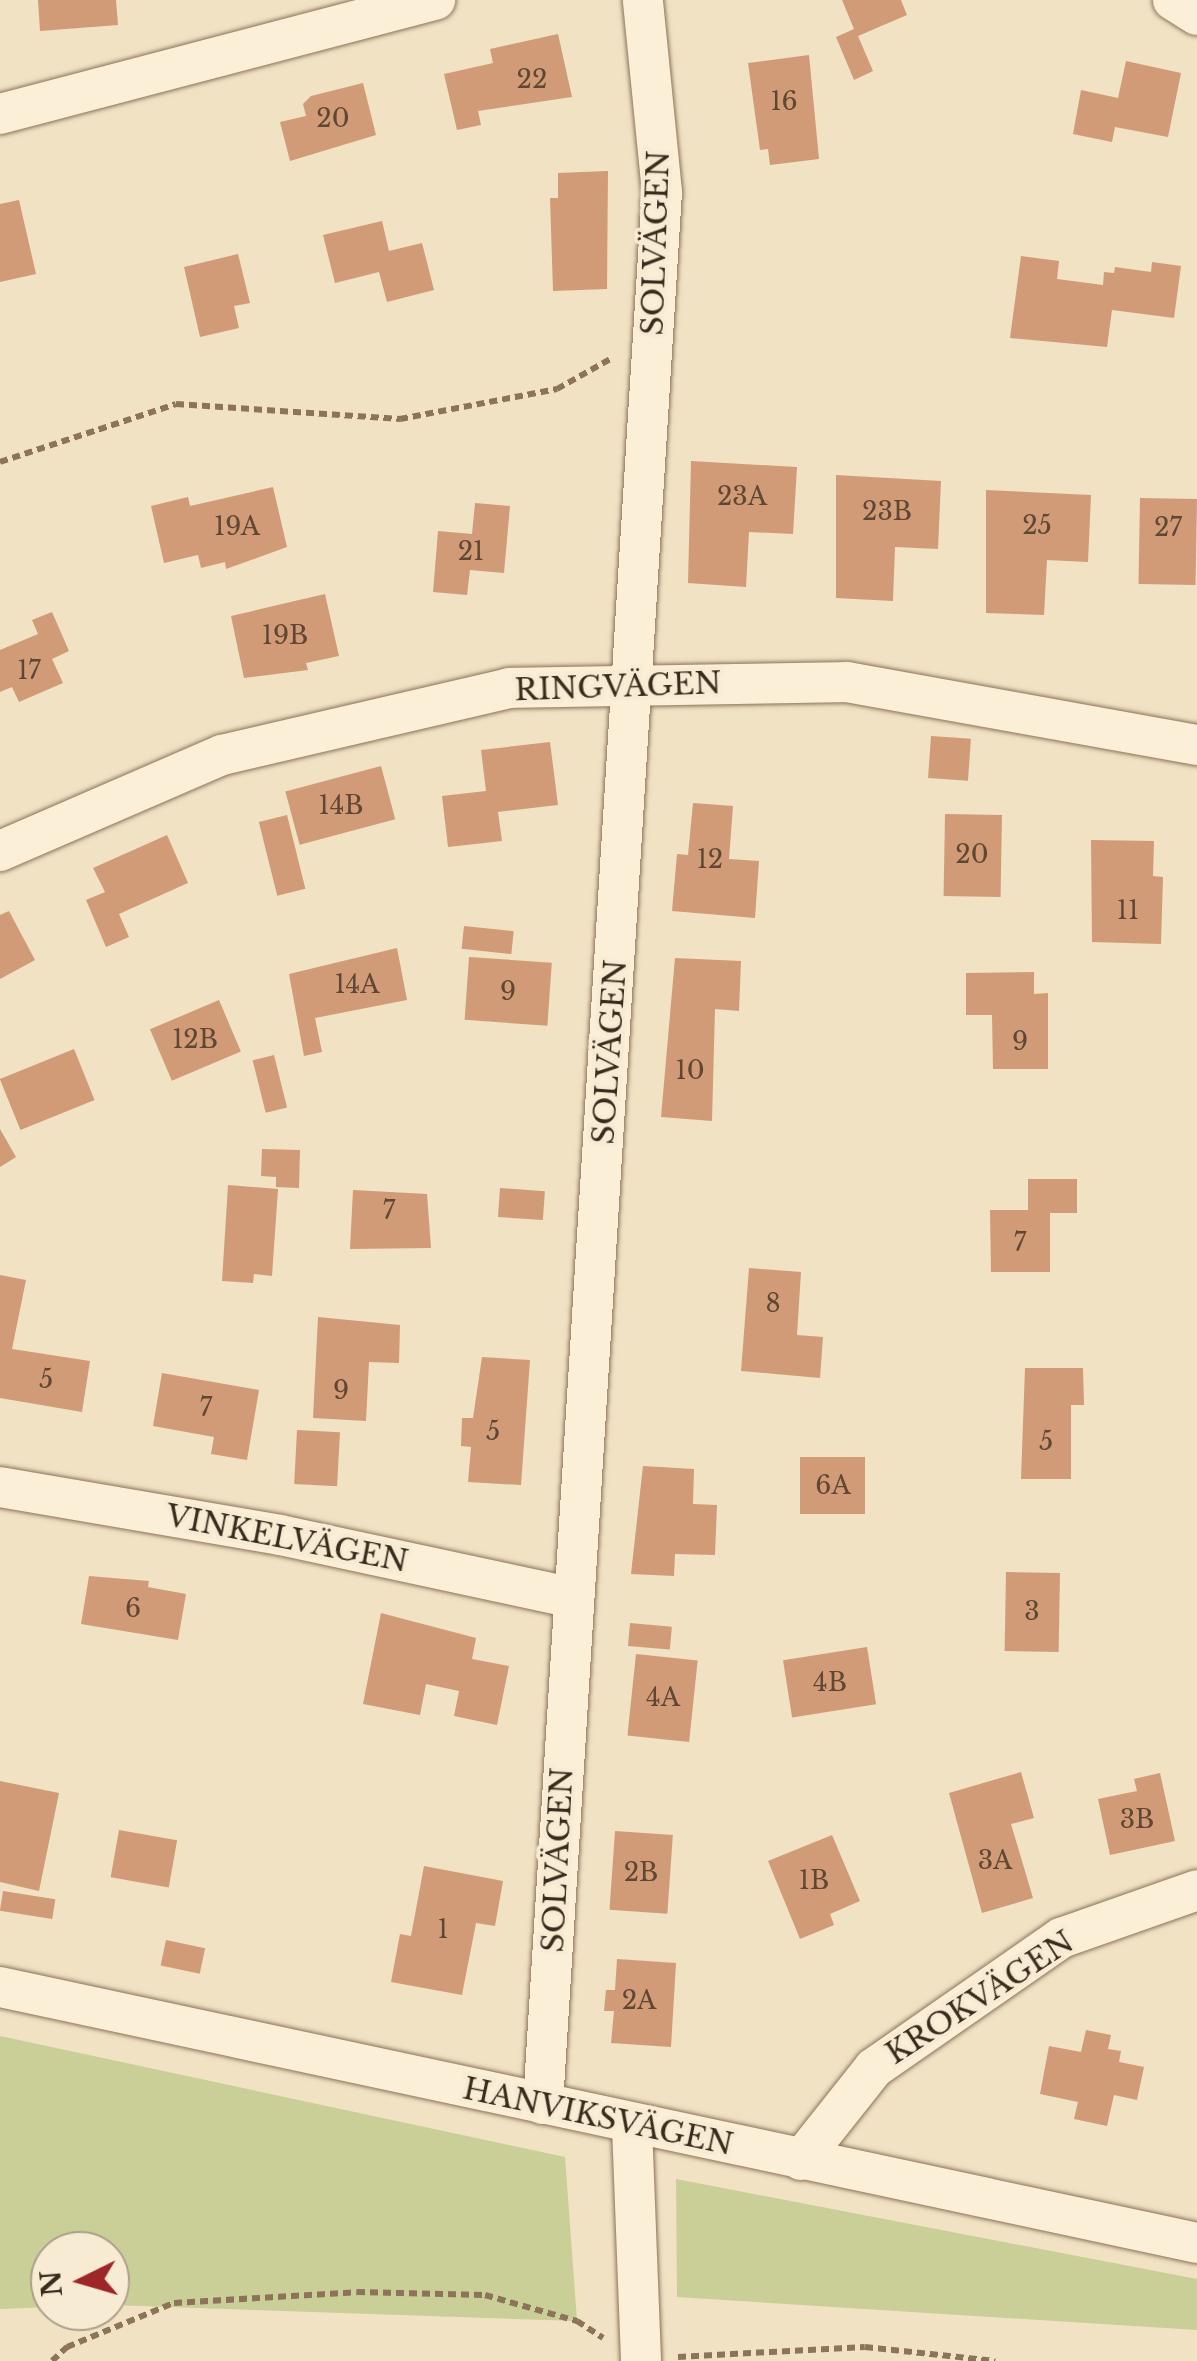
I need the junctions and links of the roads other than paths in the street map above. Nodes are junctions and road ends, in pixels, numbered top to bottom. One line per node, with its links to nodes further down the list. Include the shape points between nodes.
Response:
1 (435, 0): 5 (street)
2 (643, 0): 6 (street, SOLVÄGEN, via 663,164)
3 (1173, 0): 4 (street)
4 (1197, 15)
5 (0, 114)
6 (634, 686): 7 (street, RINGVÄGEN, via 847,682); 8 (street, RINGVÄGEN, via 508,688 222,756); 10 (street, SOLVÄGEN)
7 (1197, 745)
8 (0, 851)
9 (0, 1488): 10 (street, VINKELVÄGEN, via 280,1535)
10 (573, 1598): 13 (street, SOLVÄGEN)
11 (1197, 1890): 15 (street, KROKVÄGEN, via 1061,1938 874,2068)
12 (0, 1988): 13 (street, HANVIKSVÄGEN)
13 (543, 2104): 14 (street, HANVIKSVÄGEN)
14 (632, 2126): 15 (street, HANVIKSVÄGEN); 17 (street)
15 (801, 2160): 16 (street, HANVIKSVÄGEN)
16 (1197, 2244)
17 (639, 2353)

